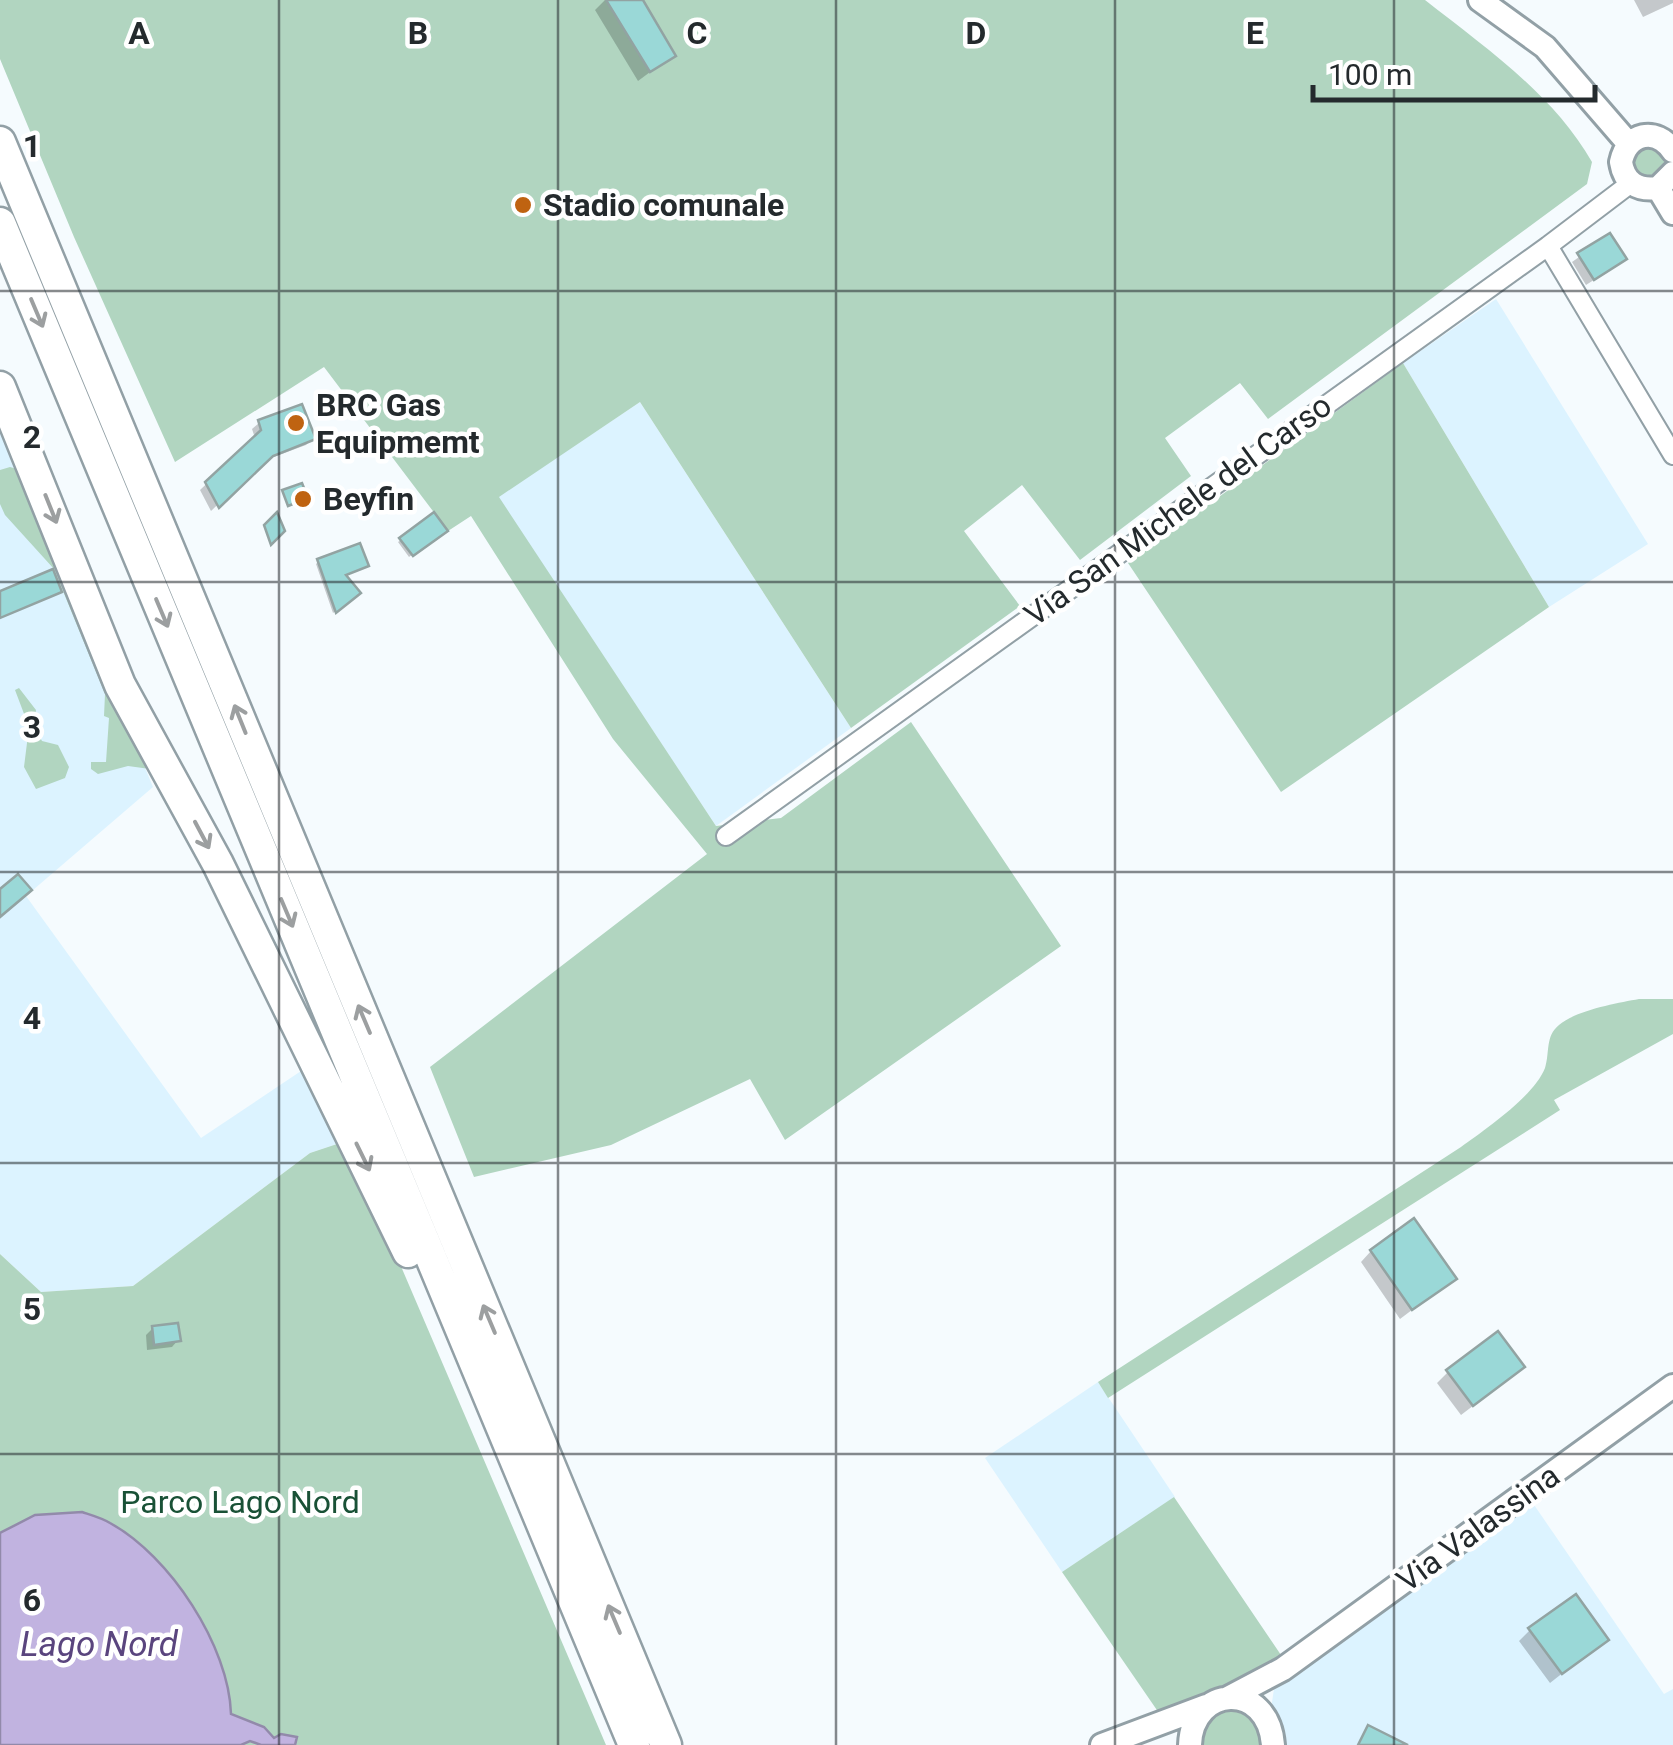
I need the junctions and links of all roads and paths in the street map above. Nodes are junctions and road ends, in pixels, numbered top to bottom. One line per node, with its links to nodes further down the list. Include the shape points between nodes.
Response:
1 (1480, 0): 3 (street, via 1545,47)
2 (0, 142): 20 (highway, one-way to 2)
3 (1628, 144): 4 (street, via 1654,135); 6 (street, via 1621,162)
4 (1673, 151)
5 (1665, 180): 6 (street, via 1641,188); 7 (street)
6 (1631, 183): 9 (street, Via San Michele del Carso)
7 (1673, 212)
8 (0, 223): 14 (highway, one-way to 14)
9 (1548, 246): 11 (street); 12 (street, Via San Michele del Carso)
10 (0, 387): 14 (highway, one-way to 14, via 120,685 352,1134 532,1540)
11 (1673, 455)
12 (726, 836)
13 (1673, 1386): 15 (street, Via Valassina)
14 (559, 1565): 19 (highway)
15 (1283, 1669): 16 (street, Via Valassina); 17 (street, via 1269,1690)
16 (1218, 1702): 17 (street, via 1255,1704); 18 (street, Via Valassina); 22 (street, via 1194,1723)
17 (1266, 1717): 23 (street)
18 (1146, 1730): 21 (street, Via Valassina); 22 (street)
19 (634, 1745)
20 (666, 1745)
21 (1102, 1745)
22 (1187, 1745)
23 (1273, 1745)

